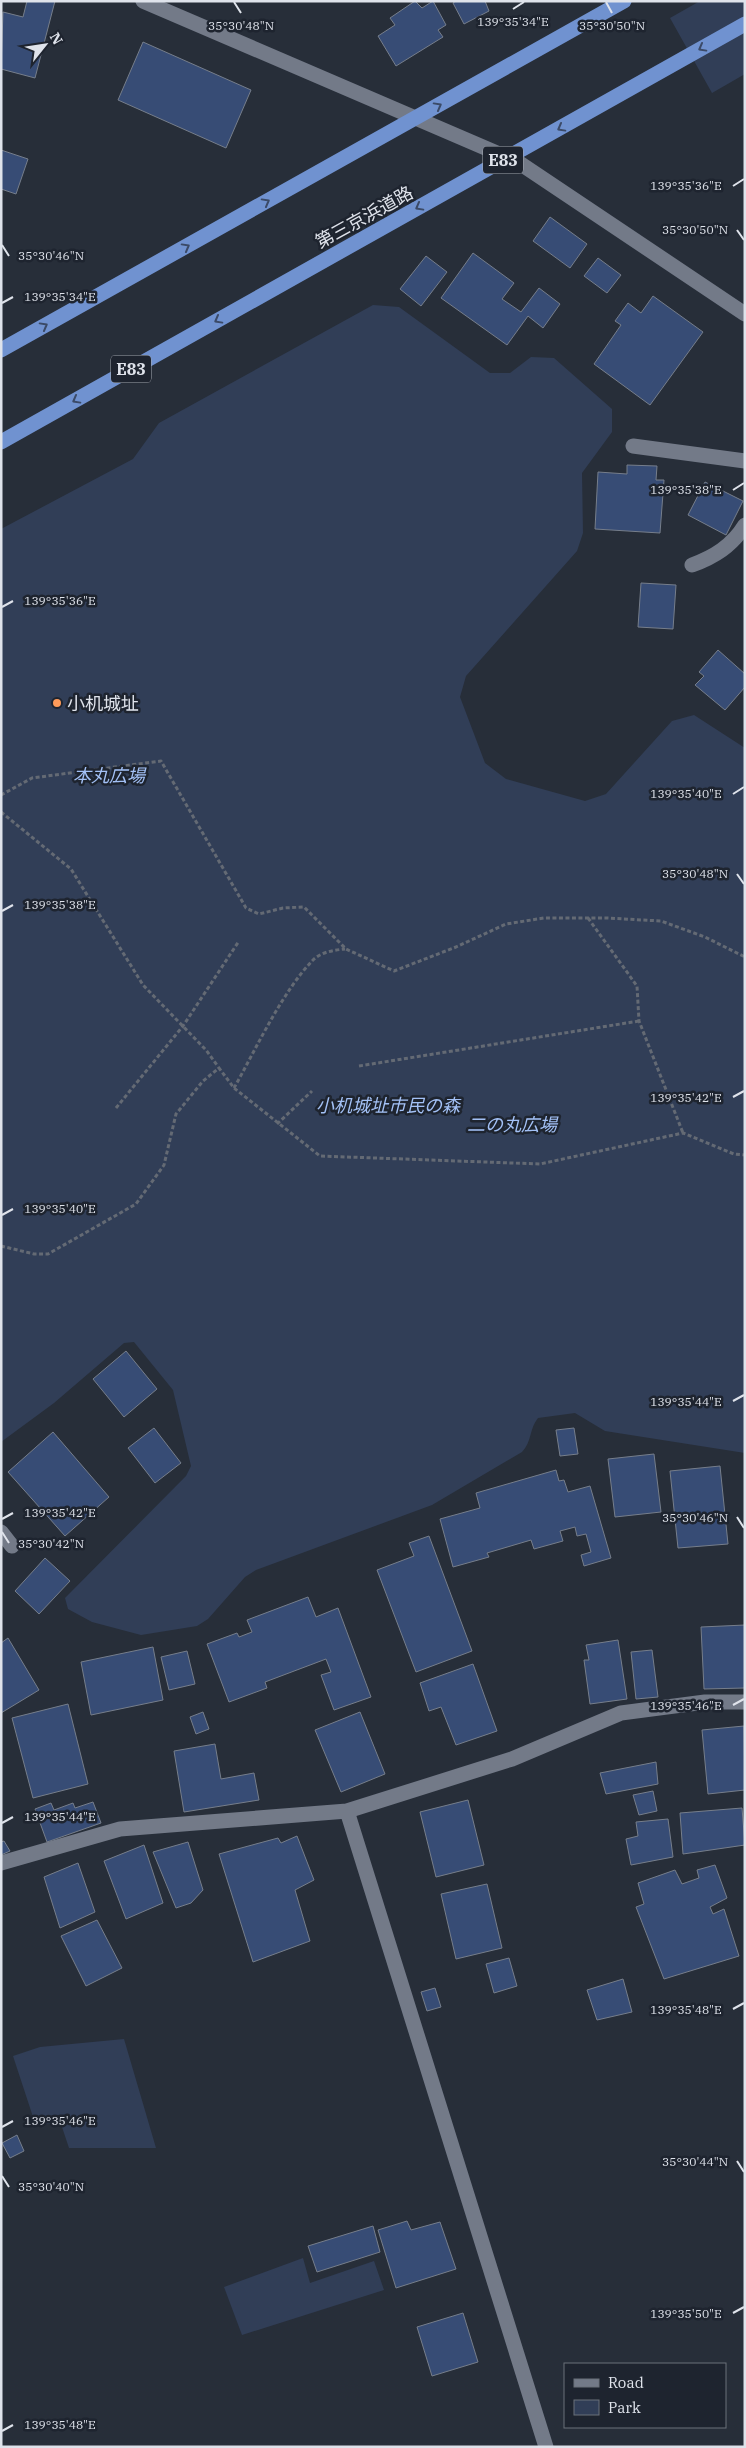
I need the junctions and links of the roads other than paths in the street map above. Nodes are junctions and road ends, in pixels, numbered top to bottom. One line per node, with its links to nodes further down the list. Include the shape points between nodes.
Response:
1 (143, 1): 4 (street, via 518,162)
2 (624, 1): 5 (highway, one-way to 2)
3 (745, 24): 6 (highway, 第三京浜道路 / E83, one-way to 6)
4 (745, 314)
5 (1, 350)
6 (1, 442)
7 (633, 446): 8 (street)
8 (745, 461)
9 (745, 526): 10 (street, via 726,548 710,559)
10 (692, 565)
11 (1, 1532): 12 (street)
12 (12, 1546)
13 (745, 1702): 14 (street, via 705,1702 621,1713 512,1759)
14 (347, 1811): 15 (street, via 120,1829); 16 (street)
15 (1, 1863)
16 (546, 2447)

